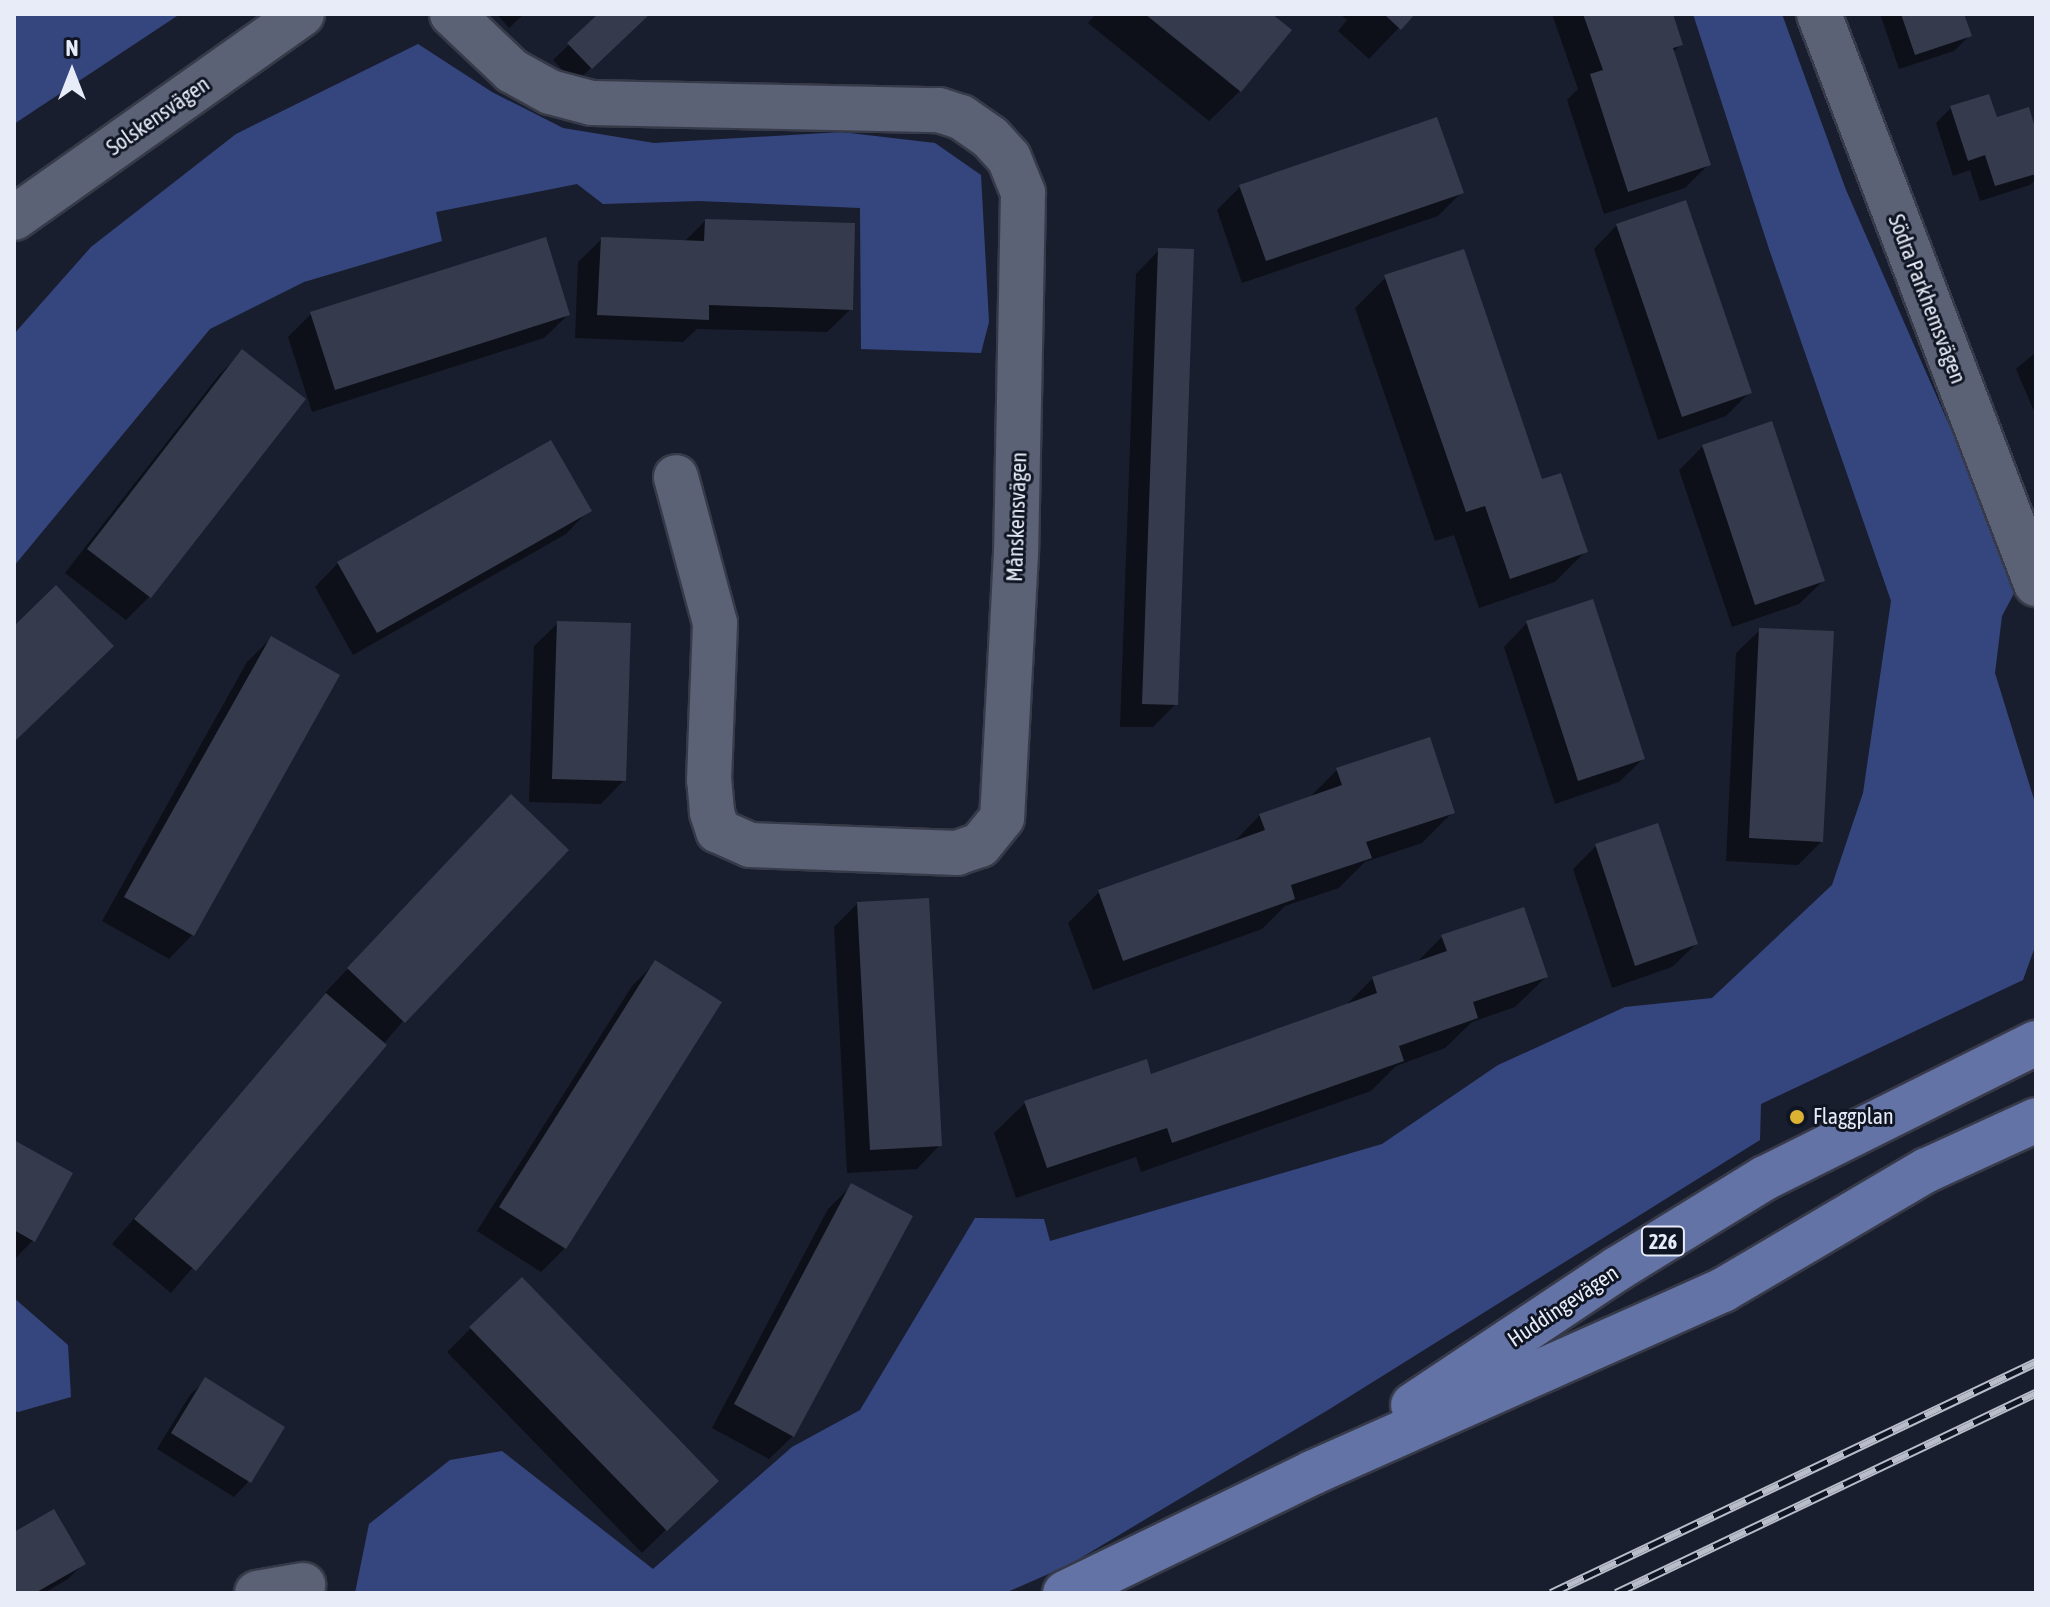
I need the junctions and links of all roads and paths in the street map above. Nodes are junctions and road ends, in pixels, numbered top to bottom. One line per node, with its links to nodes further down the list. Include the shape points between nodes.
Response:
1 (302, 14): 4 (street, Solskensvägen)
2 (452, 14): 5 (street, Månskensvägen, via 512,71 550,92 592,103 939,110 961,117 1009,158 1023,193 1014,582 1002,818 980,845 957,853 750,845 718,831 709,780 715,623)
3 (1819, 14): 6 (street, Södra Parkhemsvägen)
4 (14, 218)
5 (676, 477)
6 (2036, 584)
7 (2036, 1043): 9 (main road, Huddingevägen / 226, via 1765,1178 1617,1269)
8 (2036, 1120): 9 (main road, Huddingevägen / 226, via 1927,1170 1723,1290)
9 (1312, 1473): 12 (main road, Huddingevägen / 226)
10 (303, 1585): 11 (street)
11 (257, 1593)
12 (1065, 1593)

